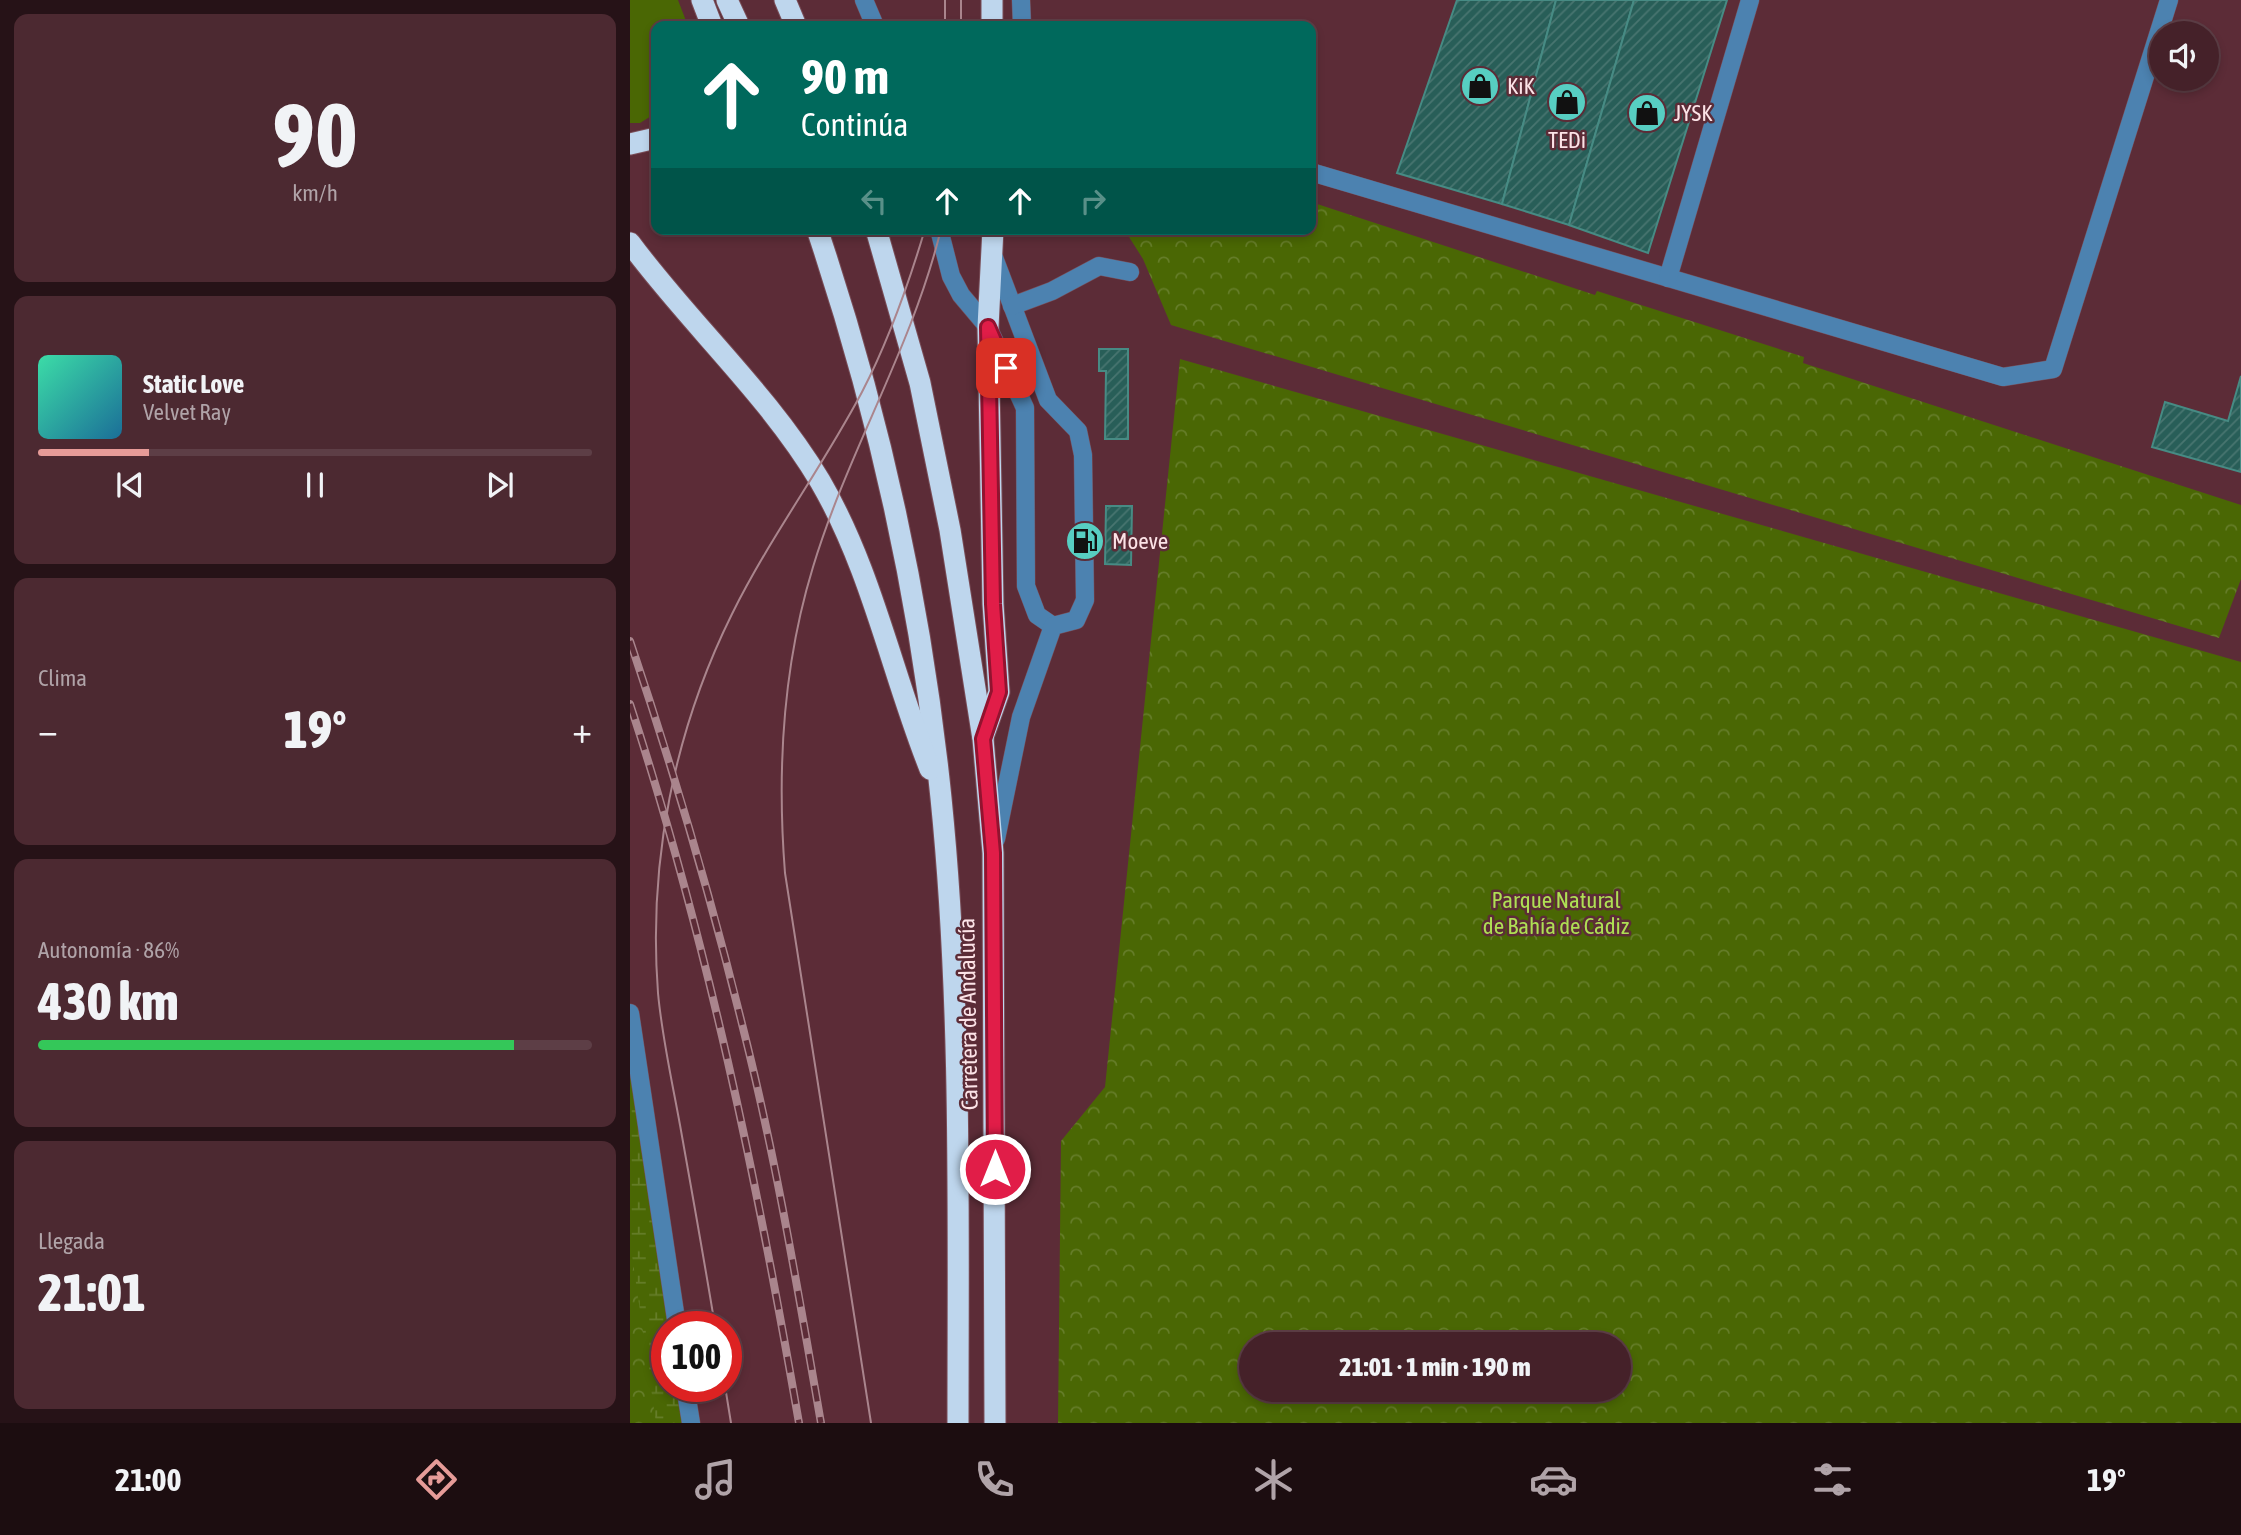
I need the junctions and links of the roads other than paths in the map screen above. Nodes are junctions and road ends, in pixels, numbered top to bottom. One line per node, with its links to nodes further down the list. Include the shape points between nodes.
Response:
1 (702, 0): 9 (highway)
2 (727, 0): 10 (highway)
3 (785, 0): 11 (highway)
4 (864, 0): 12 (street)
5 (992, 0): 13 (highway)
6 (1021, 0): 14 (street)
7 (1749, 0): 24 (street)
8 (2169, 0): 24 (street, via 2053,369 2003,377)
9 (710, 21)
10 (737, 21)
11 (794, 21)
12 (873, 21)
13 (992, 21)
14 (1021, 21)
15 (651, 139): 16 (highway)
16 (630, 144)
17 (1316, 173): 24 (street)
18 (819, 235): 29 (highway, via 881,439 909,572)
19 (878, 235): 28 (highway, Carretera de Andalucía, via 920,383 950,530)
20 (941, 235): 26 (street, via 951,276)
21 (995, 240): 25 (street); 26 (highway)
22 (630, 243): 29 (highway, via 788,434 819,480 856,557 903,702)
23 (1130, 272): 25 (street, via 1098,266)
24 (1668, 278)
25 (1012, 306): 27 (street, via 1048,400 1078,431 1083,455 1085,600 1076,620)
26 (988, 327): 27 (street, via 1025,408 1026,586 1037,615); 28 (highway, via 999,692)
27 (1053, 626): 30 (street, via 1021,717)
28 (983, 739): 30 (highway, Carretera de Andalucía)
29 (941, 796): 35 (highway, Carretera de Andalucía, via 954,1021)
30 (993, 853): 36 (highway, Carretera de Andalucía)
31 (630, 1013): 32 (street)
32 (675, 1311)
33 (688, 1402): 34 (street)
34 (691, 1423)
35 (958, 1423)
36 (995, 1423)

